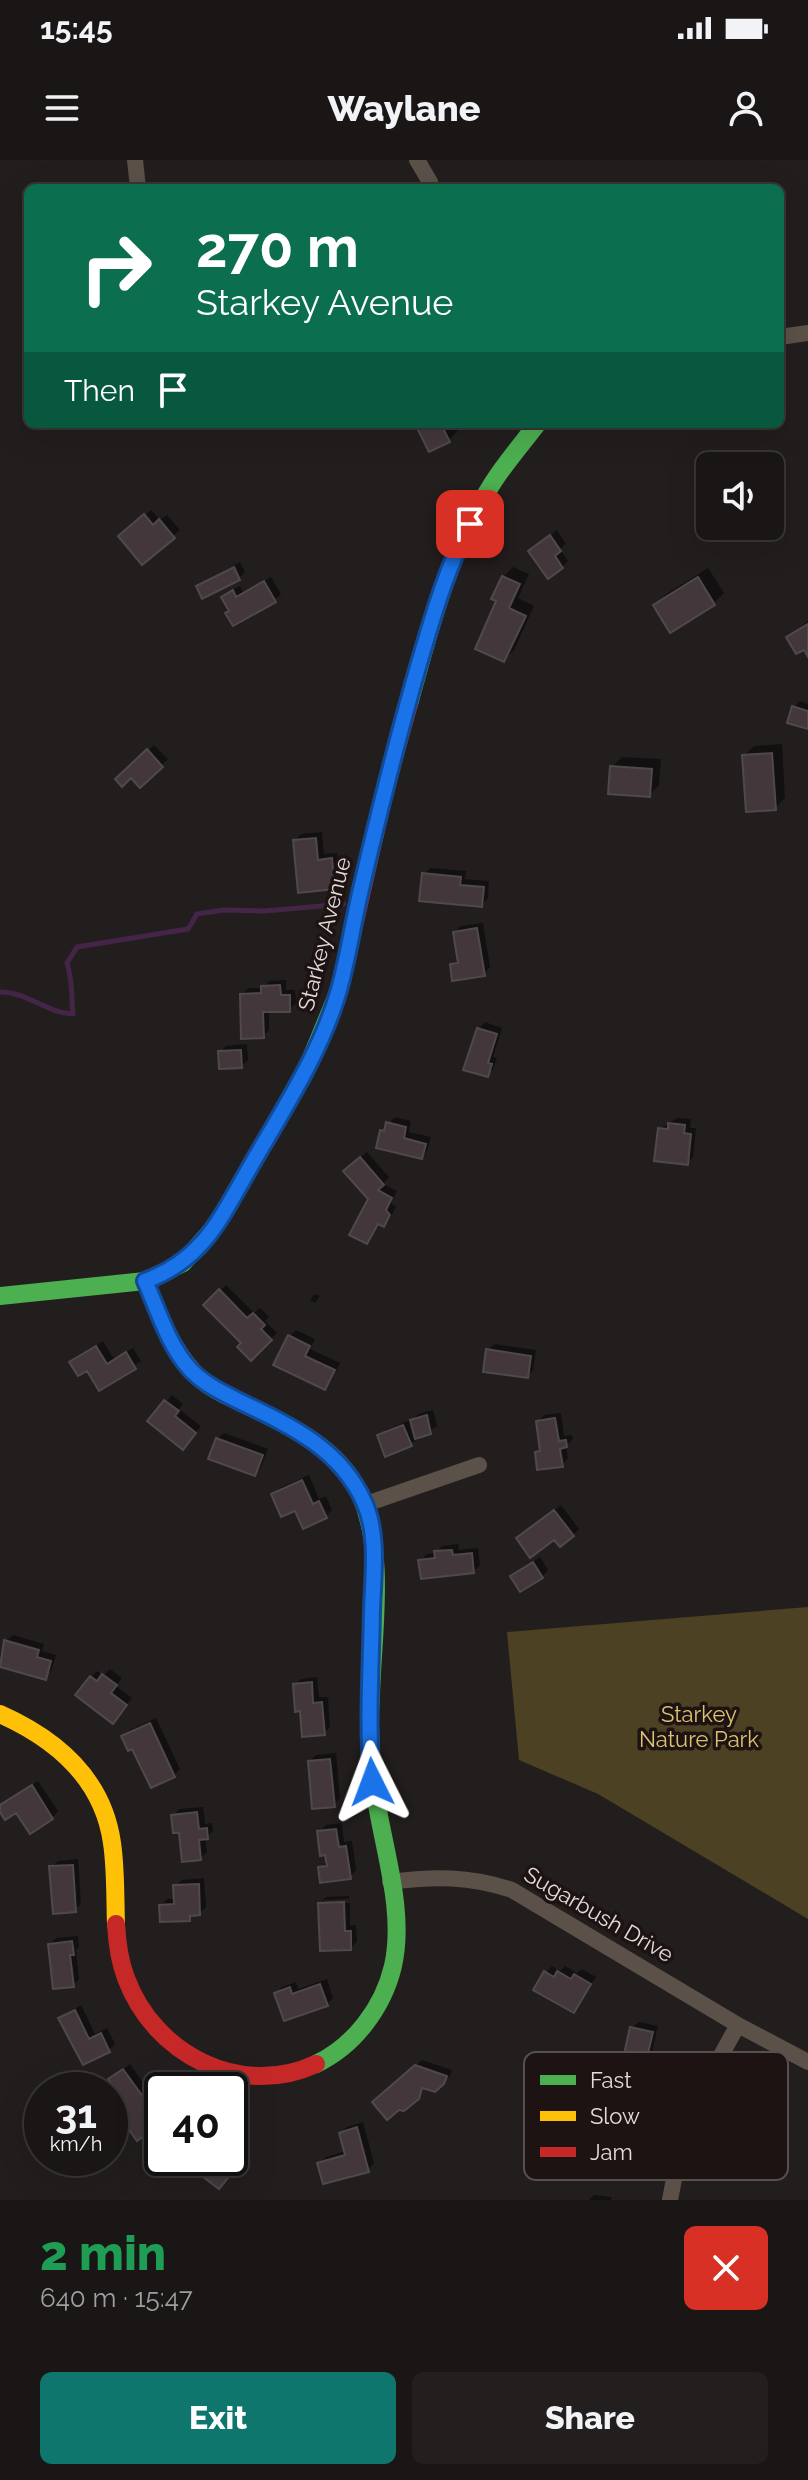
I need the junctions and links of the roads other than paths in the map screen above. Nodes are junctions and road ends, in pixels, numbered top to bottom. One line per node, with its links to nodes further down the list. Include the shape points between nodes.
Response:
1 (135, 160): 3 (street)
2 (417, 160): 4 (street)
3 (138, 184)
4 (430, 184)
5 (808, 333): 6 (street)
6 (784, 336)
7 (534, 428): 8 (street, Starkey Avenue, via 492,483 439,596 386,786 339,990 305,1073 217,1224 183,1263)
8 (145, 1281): 9 (street, Starkey Avenue); 11 (street, via 189,1367 222,1393 320,1444)
9 (0, 1296)
10 (479, 1465): 11 (street)
11 (366, 1504): 13 (street, via 373,1569 370,1762)
12 (0, 1714): 13 (street, via 58,1747 89,1782 110,1833 119,1957 127,1984 142,2011 173,2045 201,2063 231,2074 268,2076 298,2071 348,2042 376,2010 392,1970 398,1945)
13 (390, 1882): 14 (street, Sugarbush Drive, via 459,1877 512,1890)
14 (738, 2025): 15 (street); 16 (street, Sugarbush Drive)
15 (723, 2052)
16 (808, 2062)
17 (674, 2180): 18 (street)
18 (670, 2200)

